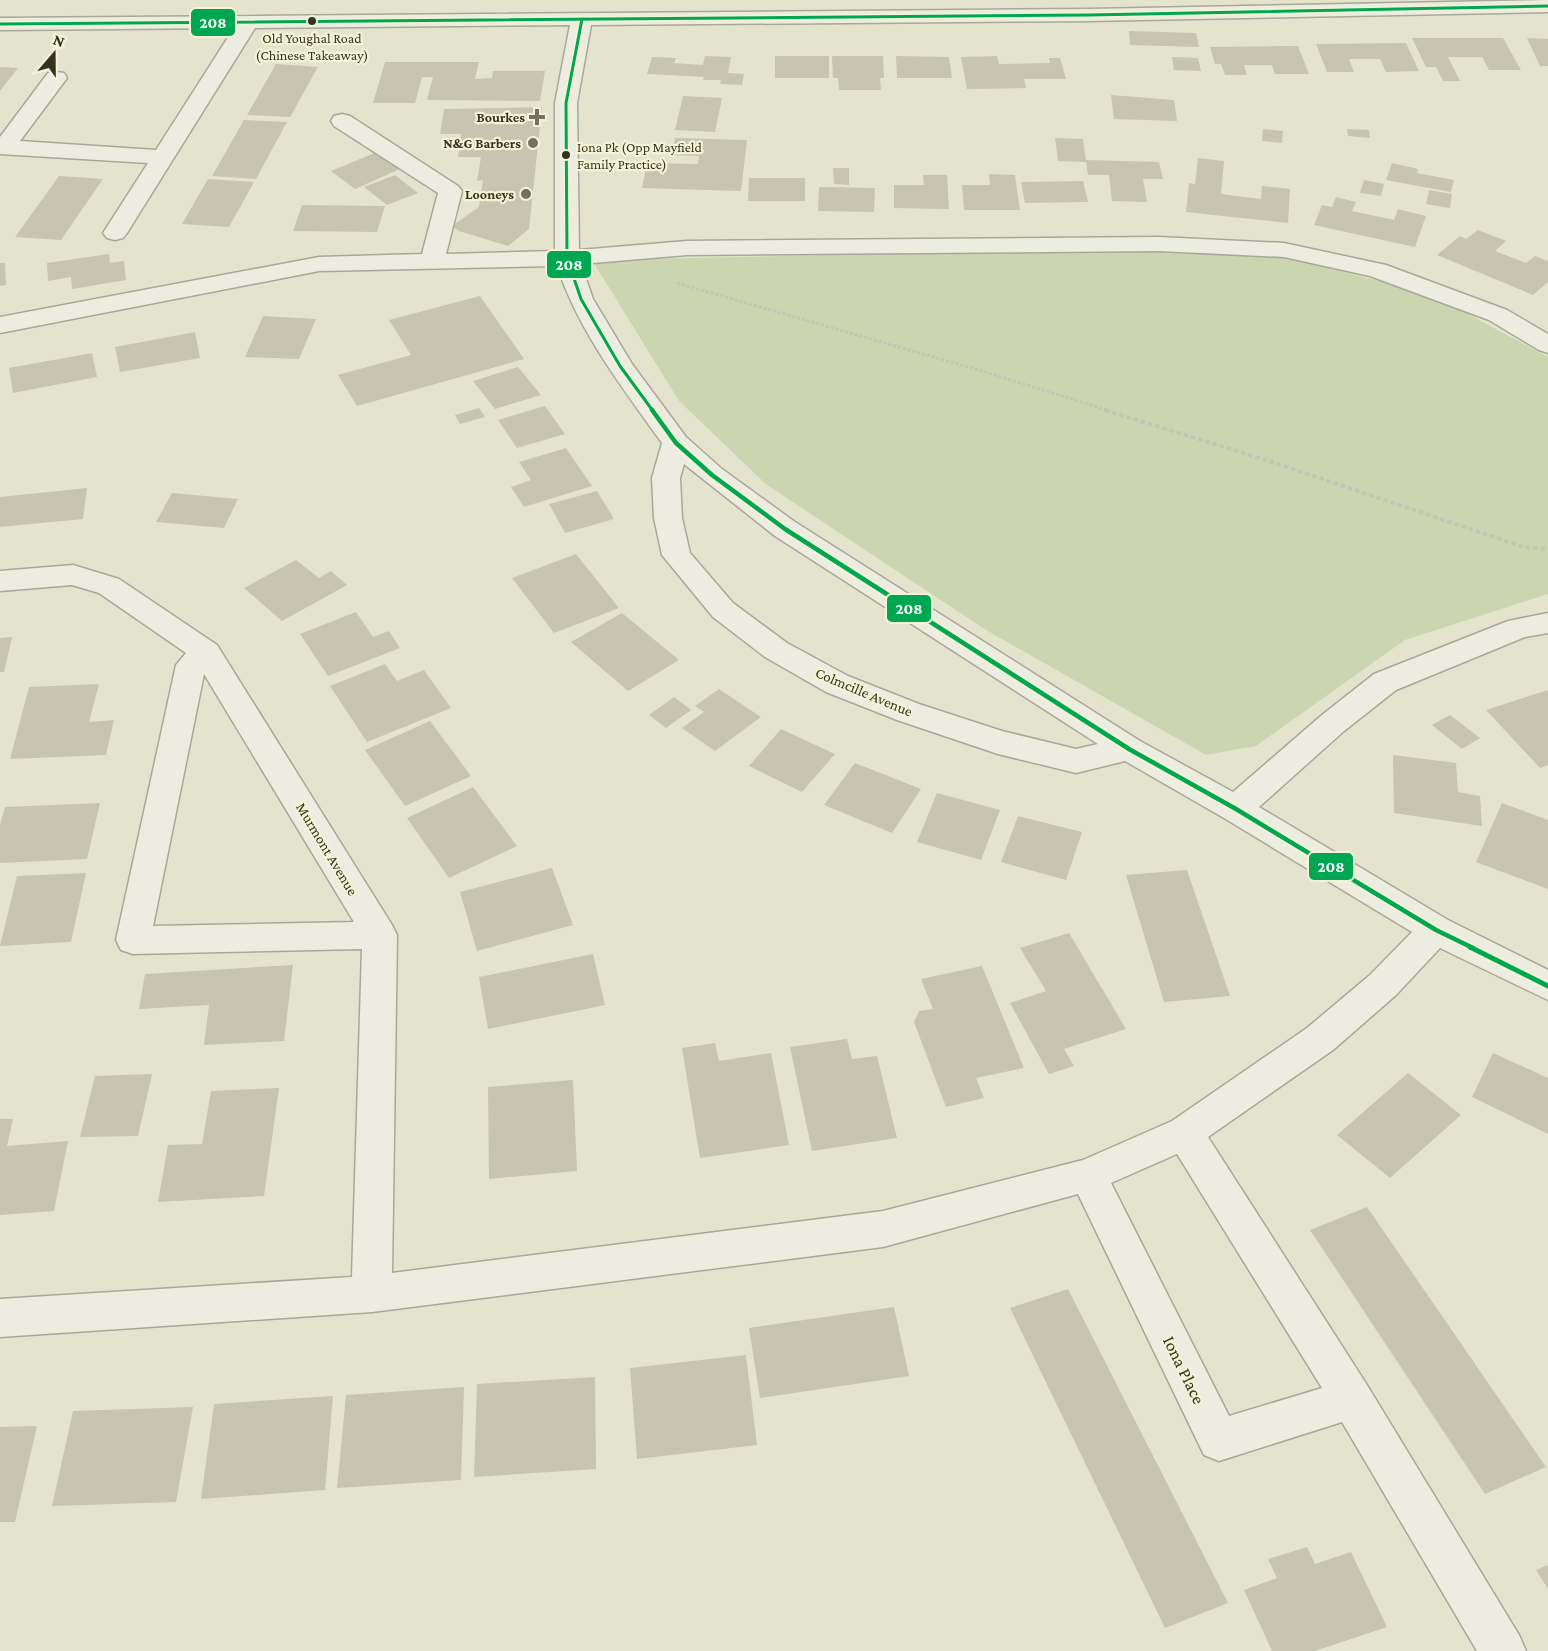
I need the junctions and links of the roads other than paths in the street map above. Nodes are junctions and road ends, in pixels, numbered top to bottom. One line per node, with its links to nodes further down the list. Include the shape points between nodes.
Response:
1 (1548, 6): 2 (street, via 1089,15)
2 (766, 9): 3 (street)
3 (582, 19): 4 (street); 11 (street, via 567,103)
4 (249, 21): 5 (street, via 88,13); 9 (street)
5 (0, 24)
6 (56, 78): 8 (street)
7 (342, 121): 12 (street, via 450,191)
8 (2, 147): 9 (street)
9 (162, 157): 10 (street)
10 (115, 233)
11 (567, 258): 12 (street); 14 (street, via 699,248 1159,244 1284,250 1377,270 1498,315); 15 (street, via 581,299 621,366)
12 (432, 261): 13 (street, via 319,264)
13 (0, 325)
14 (1548, 345)
15 (676, 443): 19 (street, via 785,529); 19 (street, Colmcille Avenue, via 666,478 668,518 676,555 723,610 776,651 837,684 998,742 1076,761)
16 (0, 581): 18 (street, Murmont Avenue, via 73,575 109,586)
17 (1548, 623): 20 (street, via 1519,628 1385,682)
18 (206, 652): 22 (street, Murmont Avenue); 22 (street, via 191,665 133,940)
19 (1129, 749): 20 (street)
20 (1236, 809): 21 (street)
21 (1436, 930): 23 (street); 24 (street, via 1383,986 1320,1039)
22 (380, 935): 26 (street)
23 (1548, 986)
24 (1185, 1133): 25 (street); 28 (street)
25 (1088, 1175): 26 (street, via 883,1229); 28 (street, Iona Place, via 1219,1440)
26 (372, 1294): 27 (street)
27 (0, 1318)
28 (1352, 1399): 29 (street)
29 (1503, 1651)

